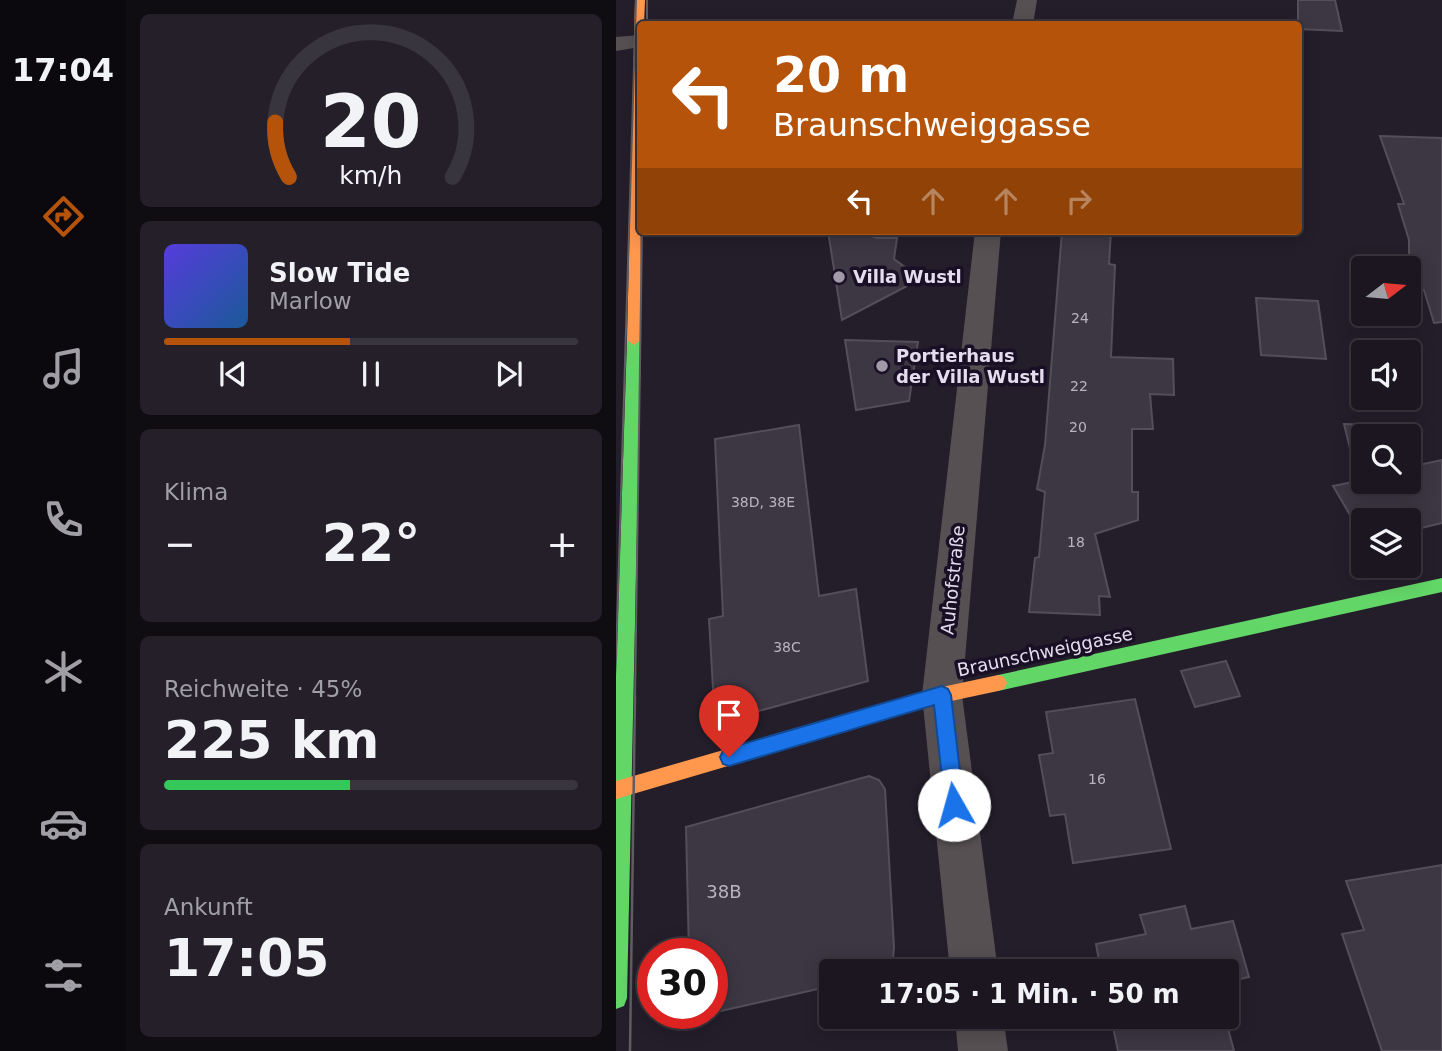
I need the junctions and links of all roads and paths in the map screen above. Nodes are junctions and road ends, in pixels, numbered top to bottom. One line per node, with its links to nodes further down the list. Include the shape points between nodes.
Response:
1 (640, 0): 3 (main road)
2 (1027, 0): 4 (street)
3 (639, 21)
4 (1024, 21)
5 (637, 41): 6 (street)
6 (616, 44)
7 (637, 87): 9 (main road)
8 (988, 235): 11 (street, Auhofstraße)
9 (625, 365): 12 (main road)
10 (1442, 585): 11 (main road, Braunschweiggasse)
11 (942, 695): 12 (main road, Braunschweiggasse); 13 (street, Auhofstraße)
12 (619, 790): 14 (main road)
13 (973, 959)
14 (616, 999)
15 (980, 1029): 16 (street)
16 (983, 1051)

